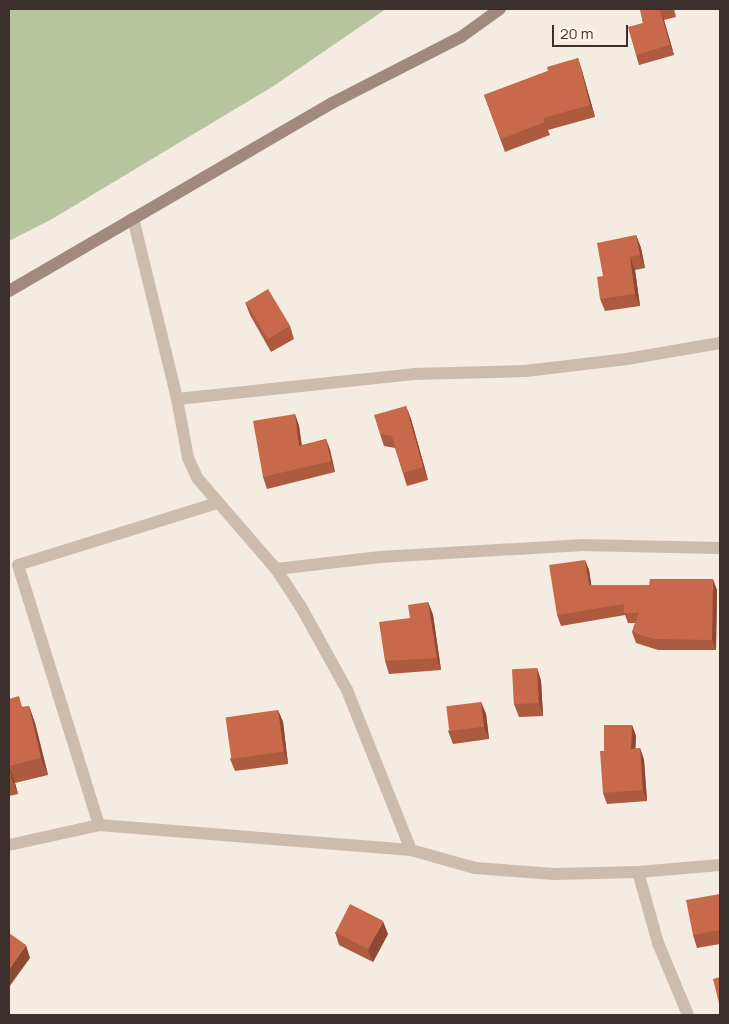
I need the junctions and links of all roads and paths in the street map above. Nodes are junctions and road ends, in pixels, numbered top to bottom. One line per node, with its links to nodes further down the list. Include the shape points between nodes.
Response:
1 (500, 9): 2 (street, via 461,37 332,103)
2 (133, 218): 3 (street); 5 (street)
3 (9, 291)
4 (720, 343): 5 (street, via 627,359 525,371 414,374)
5 (177, 399): 6 (street, via 188,458 198,479)
6 (217, 504): 8 (street); 9 (street)
7 (720, 548): 9 (street, via 580,545 380,557)
8 (13, 566): 10 (street)
9 (276, 569): 12 (street, via 347,690)
10 (99, 825): 11 (street); 12 (street)
11 (9, 845)
12 (411, 850): 14 (street, via 475,868 554,874)
13 (720, 865): 14 (street)
14 (638, 872): 15 (street, via 658,943)
15 (688, 1015)

